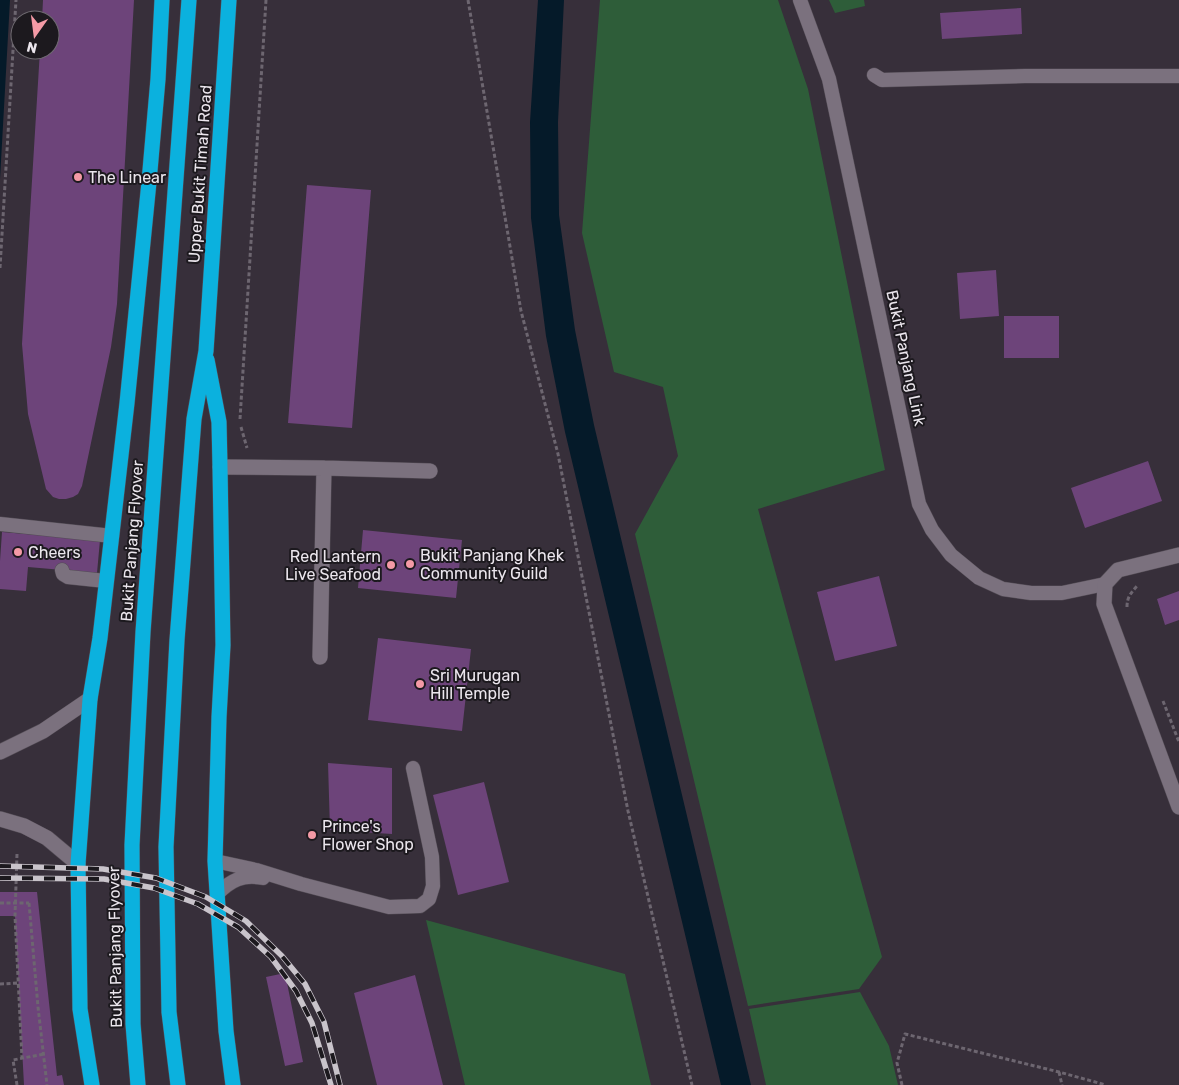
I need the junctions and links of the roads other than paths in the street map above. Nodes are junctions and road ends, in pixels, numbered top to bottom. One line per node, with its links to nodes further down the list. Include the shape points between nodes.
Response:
1 (162, 0): 12 (highway, via 150,172)
2 (188, 0): 28 (highway, Bukit Panjang Flyover, via 143,632 132,845 133,1024)
3 (229, 0): 7 (highway, Upper Bukit Timah Road)
4 (800, 0): 16 (lane, Bukit Panjang Link, via 829,79 919,504 932,530 951,555 978,578 1003,589 1062,593)
5 (874, 74): 6 (lane, via 882,80)
6 (1179, 76)
7 (206, 351): 8 (highway, via 219,422); 29 (highway, via 194,419 177,640 166,847 169,1012)
8 (220, 467): 9 (street); 23 (highway, via 223,645)
9 (324, 468): 10 (street); 17 (street)
10 (430, 471)
11 (0, 524): 12 (lane, via 64,534)
12 (112, 536): 15 (highway)
13 (1179, 555): 16 (street, via 1118,570)
14 (62, 570): 15 (lane, via 68,577)
15 (106, 582): 18 (highway)
16 (1105, 584): 21 (street, via 1104,604)
17 (320, 658)
18 (90, 699): 19 (street, via 43,731); 24 (highway)
19 (0, 752)
20 (413, 768): 25 (lane, via 432,857 433,886 429,899 420,906 389,908)
21 (1179, 807)
22 (0, 819): 24 (street, via 24,826 47,838)
23 (215, 861): 25 (lane); 26 (highway)
24 (78, 864): 27 (highway, via 80,1009)
25 (301, 884): 26 (lane, via 256,876 238,878)
26 (217, 894): 30 (highway)
27 (92, 1085)
28 (138, 1085)
29 (178, 1085)
30 (233, 1085)

